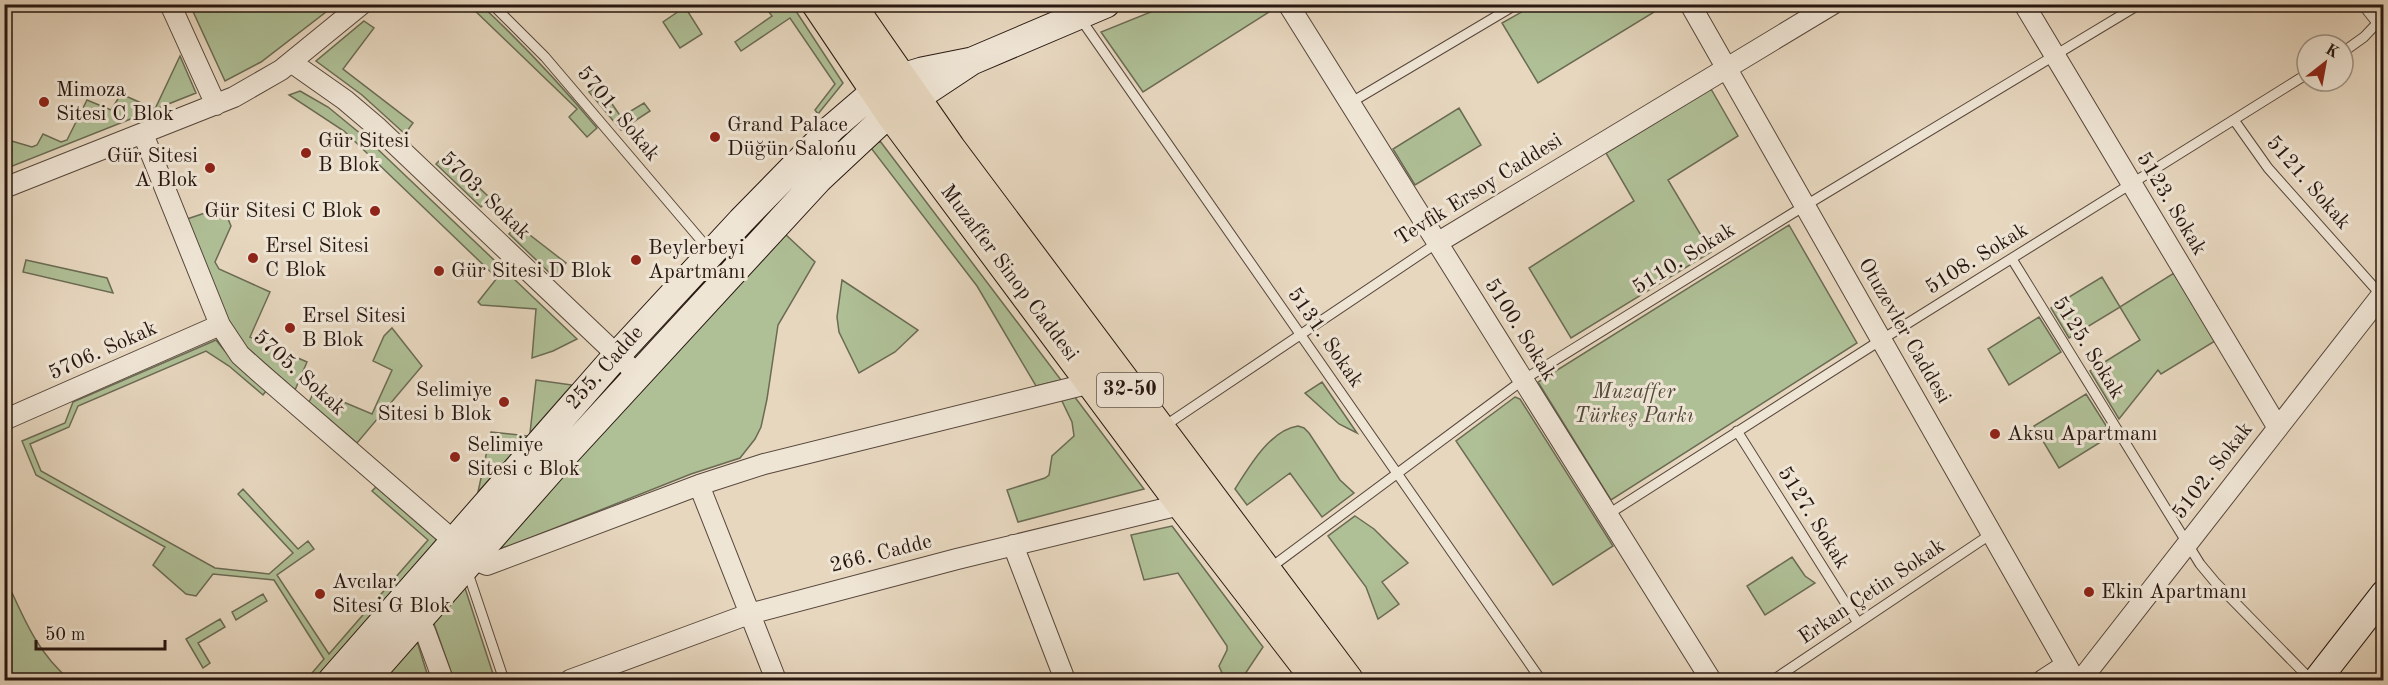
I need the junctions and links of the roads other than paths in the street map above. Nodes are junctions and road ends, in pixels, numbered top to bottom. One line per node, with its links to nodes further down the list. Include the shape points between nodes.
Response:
1 (170, 4): 22 (street)
2 (362, 4): 17 (street)
3 (492, 4): 29 (lane, 5701. Sokak, via 546,57)
4 (816, 4): 20 (main road, Muzaffer Sinop Caddesi / 32-50)
5 (850, 4): 20 (main road, Muzaffer Sinop Caddesi / 32-50)
6 (1106, 4): 13 (main road)
7 (1288, 4): 21 (street, 5100. Sokak)
8 (1517, 4): 21 (lane)
9 (1690, 4): 18 (street, Otuzevler Caddesi)
10 (1833, 4): 18 (street, Tevfik Ersoy Caddesi)
11 (2024, 4): 16 (street, 5123. Sokak)
12 (2140, 4): 16 (lane, 5110. Sokak)
13 (1078, 16): 20 (main road); 33 (lane, 5131. Sokak)
14 (2379, 16): 15 (lane)
15 (2355, 43)
16 (2055, 56): 25 (street, 5123. Sokak); 27 (lane, 5110. Sokak)
17 (291, 62): 22 (street, via 259,84); 35 (street, 5703. Sokak, via 378,128)
18 (1727, 68): 27 (street, Otuzevler Caddesi); 28 (street, Tevfik Ersoy Caddesi)
19 (2295, 82): 23 (lane, 5108. Sokak)
20 (894, 96): 29 (main road, 255. Cadde, via 853,108); 36 (main road, 255. Cadde, via 872,128 818,180); 38 (main road, Muzaffer Sinop Caddesi / 32-50); 41 (main road, Muzaffer Sinop Caddesi / 32-50)
21 (1350, 103): 28 (street, 5100. Sokak)
22 (216, 105): 24 (street)
23 (2234, 120): 25 (lane, 5108. Sokak); 31 (lane, 5121. Sokak, via 2268,168)
24 (143, 134): 26 (street); 32 (street, 5705. Sokak)
25 (2131, 185): 30 (lane, 5108. Sokak); 40 (street, 5123. Sokak)
26 (4, 188)
27 (1805, 206): 34 (street, Otuzevler Caddesi); 37 (lane, 5110. Sokak)
28 (1437, 243): 33 (lane, Tevfik Ersoy Caddesi); 37 (street, 5100. Sokak)
29 (711, 252): 35 (main road, 255. Cadde)
30 (2012, 259): 34 (lane, 5108. Sokak); 49 (lane, 5125. Sokak)
31 (2382, 293): 40 (street, 5102. Sokak)
32 (220, 325): 39 (street, 5706. Sokak); 51 (street, 5705. Sokak, via 249,364)
33 (1301, 334): 41 (lane, Tevfik Ersoy Caddesi); 43 (lane, 5131. Sokak)
34 (1881, 340): 42 (lane, 5108. Sokak); 48 (street, Otuzevler Caddesi)
35 (617, 355): 36 (street, 5703. Sokak); 51 (main road, 255. Cadde)
36 (638, 375): 51 (main road, 255. Cadde)
37 (1522, 380): 43 (lane, 5110. Sokak); 47 (street, 5100. Sokak)
38 (1091, 383): 44 (street, via 790,457); 46 (main road, Muzaffer Sinop Caddesi / 32-50)
39 (4, 420)
40 (2278, 428): 49 (street, 5102. Sokak)
41 (1160, 430): 45 (main road, Muzaffer Sinop Caddesi / 32-50)
42 (1737, 431): 47 (lane, 5108. Sokak); 56 (lane, 5127. Sokak)
43 (1396, 473): 52 (lane, 5110. Sokak); 66 (lane, 5131. Sokak)
44 (699, 486): 51 (street, via 492,564); 55 (street)
45 (1211, 498): 46 (street, 266. Cadde); 52 (main road, Muzaffer Sinop Caddesi / 32-50)
46 (1182, 505): 50 (street, 266. Cadde); 58 (main road, Muzaffer Sinop Caddesi / 32-50)
47 (1607, 515): 67 (street, 5100. Sokak)
48 (1991, 534): 56 (lane, Erkan Çetin Sokak); 57 (street, Otuzevler Caddesi)
49 (2187, 544): 70 (street, 5102. Sokak); 71 (lane, 5125. Sokak, via 2215,582)
50 (1013, 545): 55 (street, 266. Cadde); 65 (street)
51 (464, 554): 54 (main road, 255. Cadde); 62 (lane)
52 (1266, 571): 58 (main road, Muzaffer Sinop Caddesi / 32-50)
53 (2384, 594): 72 (main road)
54 (408, 612): 59 (main road, 255. Cadde); 60 (main road, 255. Cadde); 61 (street, via 429,640)
55 (749, 614): 63 (street, 266. Cadde); 64 (street)
56 (1858, 623): 68 (lane, Erkan Çetin Sokak)
57 (2071, 673): 69 (street)
58 (1335, 679)
59 (332, 681)
60 (366, 681)
61 (443, 681)
62 (504, 681)
63 (570, 681)
64 (776, 681)
65 (1065, 681)
66 (1541, 681)
67 (1711, 681)
68 (1773, 681)
69 (2043, 681)
70 (2081, 681)
71 (2311, 681)
72 (2316, 681)

